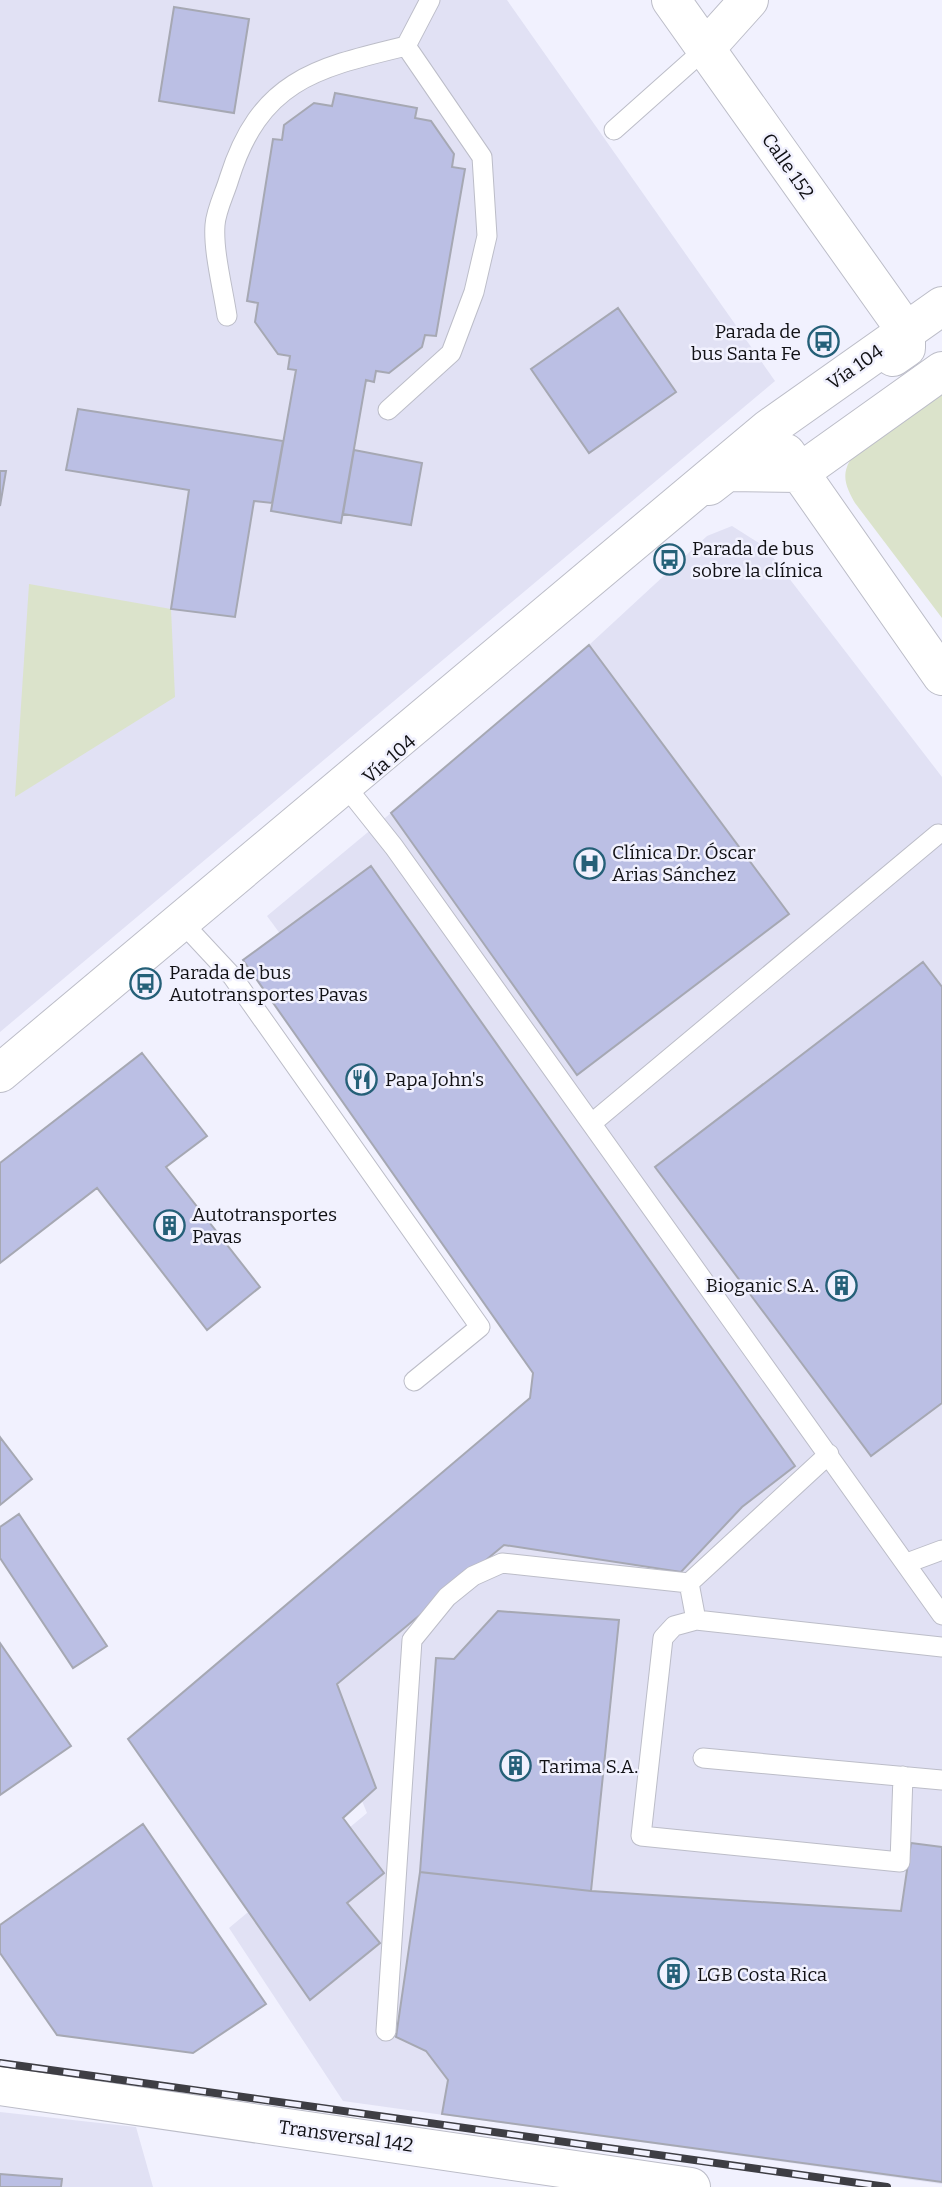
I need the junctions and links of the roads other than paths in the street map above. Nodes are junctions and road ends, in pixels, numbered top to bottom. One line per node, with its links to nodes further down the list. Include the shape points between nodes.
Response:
1 (430, 0): 4 (lane)
2 (671, 0): 5 (main road, Calle 152)
3 (749, 0): 5 (main road)
4 (406, 46): 8 (lane, via 329,65 286,90 249,129 215,225); 11 (lane, via 482,158 487,236 474,292 451,353)
5 (705, 49): 6 (lane); 9 (main road, Calle 152)
6 (614, 130)
7 (942, 306): 9 (main road, Vía 104)
8 (226, 316)
9 (906, 331): 12 (main road, Vía 104)
10 (942, 371): 14 (main road)
11 (388, 410)
12 (772, 434): 13 (main road, Vía 104); 14 (main road); 19 (main road, Vía 104)
13 (727, 472): 14 (main road); 16 (main road, Vía 104)
14 (799, 473): 15 (main road)
15 (942, 676)
16 (351, 793): 18 (main road, Vía 104); 21 (lane)
17 (938, 834): 21 (lane)
18 (191, 932): 20 (main road, Vía 104); 22 (lane, via 232,976 480,1327)
19 (0, 1073)
20 (0, 1097)
21 (592, 1123): 23 (lane)
22 (414, 1381)
23 (830, 1454): 25 (lane); 26 (lane)
24 (942, 1550): 25 (lane)
25 (907, 1563): 27 (lane)
26 (689, 1583): 28 (lane); 33 (lane, via 502,1563 473,1576 447,1597 412,1640)
27 (942, 1615)
28 (696, 1620): 29 (lane); 31 (lane, via 674,1626 663,1638 641,1836 900,1862)
29 (942, 1647)
30 (703, 1758): 31 (lane)
31 (903, 1776): 32 (lane)
32 (942, 1780)
33 (386, 2031)
34 (0, 2086): 35 (main road, Transversal 142)
35 (691, 2187)

